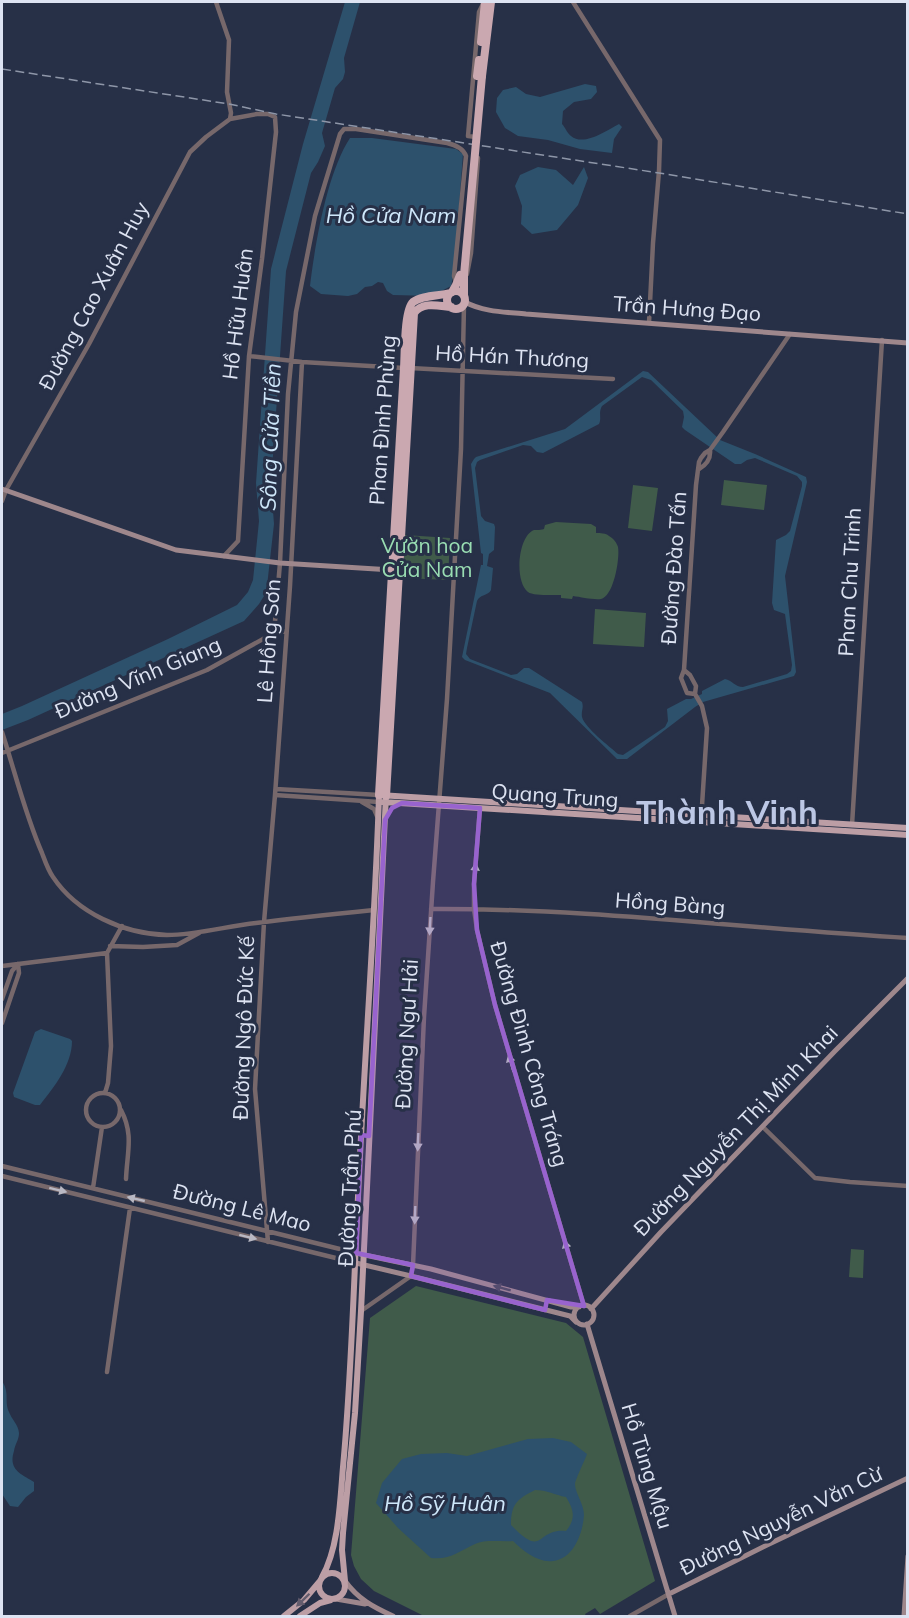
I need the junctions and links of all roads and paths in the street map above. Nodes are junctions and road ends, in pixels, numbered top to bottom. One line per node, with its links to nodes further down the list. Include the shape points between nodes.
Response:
1 (216, 2): 7 (street, via 229,40)
2 (484, 2): 5 (street, via 479,12 468,136 473,137 480,137); 6 (highway)
3 (491, 2): 5 (highway)
4 (573, 2): 13 (street, via 660,140)
5 (489, 15): 6 (highway)
6 (479, 76): 9 (highway, bridge)
7 (230, 119): 17 (street, Hồ Hữu Huân, via 250,114 268,114 276,119); 24 (street, Đường Cao Xuân Huy, via 189,155 89,344)
8 (466, 156): 10 (street); 11 (street, Đường Ngư Hải, via 478,158); 18 (street, via 458,146 447,143 356,129 341,132 312,228)
9 (462, 275): 10 (highway); 11 (highway)
10 (453, 290): 11 (highway); 12 (highway, via 448,297); 20 (highway, Phan Đình Phùng, via 420,299 410,306)
11 (464, 298): 12 (highway, via 458,308); 13 (main road, Trần Hưng Đạo, via 474,307 484,309); 21 (street, Đường Ngư Hải)
12 (452, 307): 20 (highway, Phan Đình Phùng, via 427,305 417,309)
13 (649, 323): 14 (main road, Trần Hưng Đạo)
14 (790, 334): 15 (main road, Trần Hưng Đạo); 33 (street, Đường Đào Tấn, via 701,458)
15 (882, 340): 16 (main road, Trần Hưng Đạo); 50 (street, Phan Chu Trinh)
16 (908, 343)
17 (249, 356): 18 (street, Hồ Hán Thương); 26 (street, Hồ Hữu Huân, via 238,541)
18 (289, 361): 19 (street, Hồ Hán Thương); 27 (street)
19 (302, 362): 20 (street, Hồ Hán Thương); 28 (street, Lê Hồng Sơn)
20 (407, 368): 21 (street, Hồ Hán Thương); 23 (highway, Phan Đình Phùng)
21 (462, 371): 22 (street, Hồ Hán Thương); 46 (street, Đường Ngư Hải, via 461,449)
22 (613, 379)
23 (401, 478): 29 (highway, Phan Đình Phùng); 30 (highway, Phan Đình Phùng)
24 (4, 490): 25 (street, Đường Cao Xuân Huy); 26 (main road, via 176,550)
25 (2, 501)
26 (224, 556): 27 (main road)
27 (280, 563): 28 (main road); 32 (street)
28 (291, 564): 29 (main road); 31 (street, Lê Hồng Sơn)
29 (392, 570): 30 (highway, Phan Đình Phùng)
30 (395, 580): 38 (highway, Phan Đình Phùng)
31 (286, 631): 32 (street, Đường Vĩnh Giang); 39 (street, Lê Hồng Sơn)
32 (274, 633): 36 (street, Đường Vĩnh Giang, via 207,670)
33 (684, 670): 34 (street, Đường Đào Tấn, via 696,686); 34 (street, Đường Đào Tấn, via 681,678 685,690)
34 (695, 695): 48 (street, Đường Đào Tấn, via 707,728)
35 (2, 733): 36 (street)
36 (8, 750): 37 (street, Đường Vĩnh Giang); 57 (street, via 34,835 52,876 85,909)
37 (2, 753)
38 (384, 776): 43 (street, via 374,790); 44 (highway, Phan Đình Phùng); 45 (main road)
39 (276, 789): 40 (street); 41 (street, Lê Hồng Sơn)
40 (314, 791): 42 (street); 43 (street)
41 (276, 795): 42 (street); 56 (street, Lê Hồng Sơn)
42 (314, 797): 43 (street)
43 (359, 797): 44 (street); 49 (street)
44 (382, 799): 45 (main road, Quang Trung); 49 (main road, Đường Trần Phú)
45 (402, 800): 46 (main road, Quang Trung); 49 (main road)
46 (439, 802): 47 (main road, Quang Trung); 53 (street, Đường Ngư Hải)
47 (480, 804): 48 (main road, Quang Trung); 54 (street, Đường Đinh Công Tráng, one-way to 47)
48 (701, 818): 50 (main road, Quang Trung)
49 (382, 820): 55 (main road, Đường Trần Phú)
50 (852, 828): 51 (main road, Quang Trung); 52 (main road, Quang Trung)
51 (908, 828)
52 (908, 835)
53 (431, 909): 54 (street, Hồng Bàng); 85 (street, Đường Ngư Hải, one-way to 85)
54 (474, 909): 59 (street, Hồng Bàng); 88 (street, Đường Đinh Công Tráng, one-way to 54, via 495,1005)
55 (377, 911): 56 (street); 66 (main road, Đường Trần Phú)
56 (264, 922): 58 (street); 81 (street, Đường Ngô Đức Kế, via 255,1089)
57 (122, 926): 58 (street, via 166,935); 60 (street)
58 (202, 932): 60 (street, via 177,945)
59 (908, 938)
60 (110, 946): 61 (street)
61 (106, 953): 62 (street); 70 (street, via 111,1046)
62 (18, 964): 63 (street); 65 (street); 67 (street, via 19,973)
63 (2, 966)
64 (908, 978): 73 (main road, Đường Nguyễn Thị Minh Khai)
65 (2, 999)
66 (371, 1018): 68 (main road, Đường Trần Phú); 69 (main road, Đường Trần Phú)
67 (2, 1023)
68 (364, 1084): 69 (main road); 74 (main road, Đường Trần Phú)
69 (371, 1084): 74 (main road, Đường Trần Phú)
70 (105, 1093): 71 (street, via 115,1098); 72 (street, via 90,1100 86,1110 90,1121)
71 (120, 1107): 72 (street, via 115,1122); 77 (street, via 130,1143)
72 (102, 1127): 79 (street)
73 (763, 1127): 78 (street, via 815,1178); 89 (main road, Đường Nguyễn Thị Minh Khai)
74 (365, 1135): 83 (main road, Đường Trần Phú)
75 (2, 1166): 79 (street, Đường Lê Mao)
76 (2, 1176): 80 (street, Đường Lê Mao, one-way to 80)
77 (126, 1179)
78 (908, 1186)
79 (93, 1188): 81 (street, Đường Lê Mao, one-way to 79)
80 (130, 1208): 82 (street, Đường Lê Mao, one-way to 82); 94 (street)
81 (266, 1231): 82 (street, Đường Ngô Đức Kế); 83 (street, Đường Lê Mao)
82 (268, 1242): 84 (street, Đường Lê Mao)
83 (360, 1254): 84 (main road, Đường Trần Phú); 85 (main road, Đường Lê Mao)
84 (359, 1264): 86 (main road, Đường Lê Mao); 91 (main road, Đường Trần Phú); 95 (main road, Đường Trần Phú)
85 (413, 1265): 86 (street, Đường Ngư Hải); 87 (main road, Đường Lê Mao, one-way to 85)
86 (411, 1276): 90 (main road, Đường Lê Mao); 91 (street)
87 (547, 1300): 88 (main road, Đường Lê Mao); 90 (main road)
88 (582, 1306): 89 (main road); 92 (main road, via 574,1312)
89 (591, 1309): 93 (main road, via 593,1318)
90 (544, 1310): 92 (main road, Đường Lê Mao, via 570,1316)
91 (361, 1311): 95 (main road, Đường Trần Phú)
92 (576, 1322): 93 (main road)
93 (587, 1324): 102 (main road, Hồ Tùng Mậu)
94 (107, 1372)
95 (353, 1382): 97 (main road, Đường Trần Phú)
96 (908, 1478): 102 (main road, Đường Nguyễn Văn Cừ)
97 (344, 1489): 100 (main road, Đường Trần Phú, via 333,1552); 101 (main road, Đường Trần Phú)
98 (908, 1556): 99 (main road)
99 (907, 1576): 110 (main road)
100 (321, 1579): 101 (main road, via 334,1573); 103 (main road, via 321,1593); 105 (main road, Đường Trần Phú, one-way to 105)
101 (345, 1581): 103 (main road, via 343,1594); 104 (main road)
102 (669, 1594): 108 (street); 109 (main road, Hồ Tùng Mậu)
103 (333, 1599): 104 (main road); 106 (main road)
104 (369, 1605): 107 (main road)
105 (284, 1617)
106 (300, 1617)
107 (393, 1617)
108 (630, 1617)
109 (675, 1617)
110 (904, 1617)

